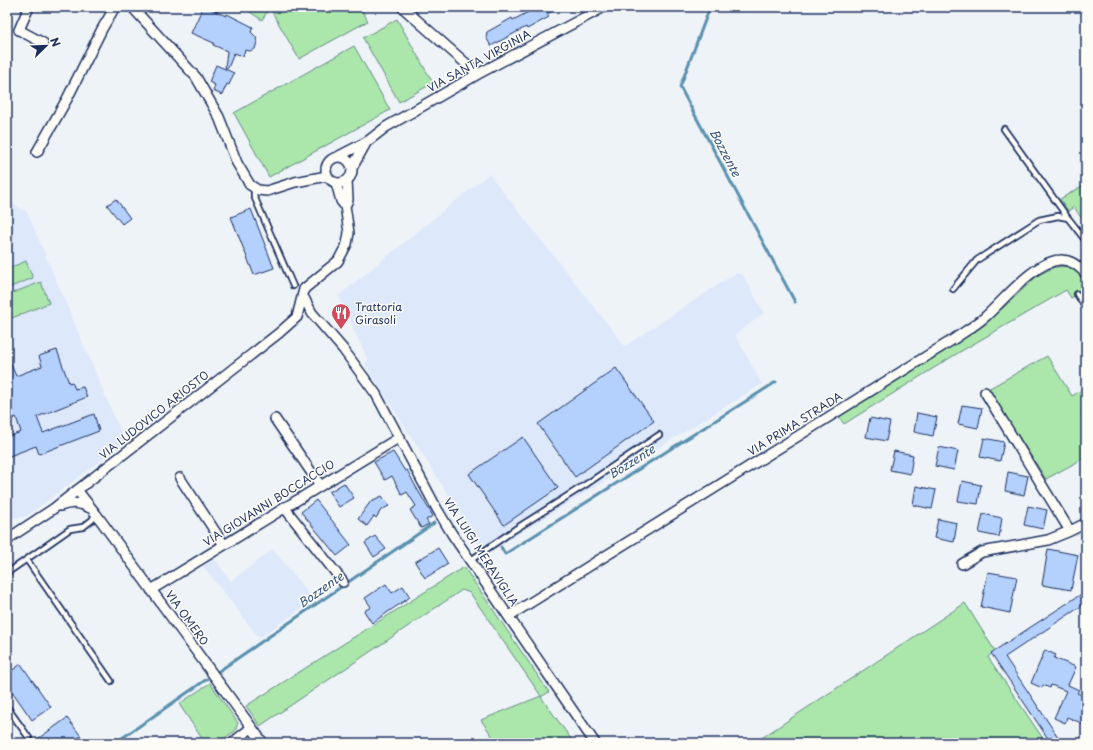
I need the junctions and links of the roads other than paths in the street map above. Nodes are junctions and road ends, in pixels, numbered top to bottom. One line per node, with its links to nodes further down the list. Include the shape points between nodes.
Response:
1 (29, 7): 6 (street, via 19,30)
2 (115, 7): 10 (street)
3 (402, 7): 7 (street)
4 (134, 8): 16 (street, via 196,77 219,118 240,170)
5 (598, 8): 7 (street, VIA SANTA VIRGINIA)
6 (43, 43)
7 (478, 74): 9 (street, VIA SANTA VIRGINIA, via 386,127)
8 (1004, 129): 18 (lane)
9 (368, 141): 11 (street, VIA SANTA VIRGINIA); 12 (street, VIA SANTA VIRGINIA)
10 (37, 152)
11 (339, 156): 12 (street, via 346,159); 13 (street, via 327,163)
12 (352, 168): 14 (street)
13 (327, 176): 15 (street); 16 (street, via 295,182 273,190 261,191)
14 (348, 180): 15 (street); 17 (street, via 348,200)
15 (336, 183): 17 (street)
16 (254, 188): 21 (lane, via 254,196)
17 (345, 206): 24 (street, via 349,233 343,253 338,261 304,289)
18 (1068, 218): 19 (lane); 22 (lane, via 1058,216 1039,220 977,260)
19 (1086, 241)
20 (1086, 274): 48 (street, VIA PRIMA STRADA, via 1075,264 1061,260 1040,267 983,319 954,339)
21 (293, 286)
22 (953, 289)
23 (1077, 294): 25 (lane)
24 (303, 296): 26 (street, VIA LUIGI MERAVIGLIA); 27 (street)
25 (1086, 308)
26 (312, 313): 27 (street); 31 (street, VIA LUIGI MERAVIGLIA, via 343,349 376,394)
27 (297, 317): 34 (street, VIA LUDOVICO ARIOSTO)
28 (985, 392): 39 (street)
29 (275, 419): 33 (street)
30 (659, 435): 43 (lane)
31 (400, 437): 33 (street, VIA GIOVANNI BOCCACCIO); 43 (street, VIA LUIGI MERAVIGLIA, via 437,509)
32 (180, 478): 41 (street)
33 (320, 485): 35 (street, VIA GIOVANNI BOCCACCIO)
34 (77, 490): 36 (street, VIA LUDOVICO ARIOSTO); 37 (street, VIA OMERO)
35 (284, 507): 41 (street, VIA GIOVANNI BOCCACCIO); 46 (street)
36 (53, 509): 37 (street, via 74,502 83,504); 40 (street, VIA LUDOVICO ARIOSTO)
37 (93, 511): 42 (lane, via 92,520 83,527 70,529); 47 (street, VIA OMERO)
38 (1086, 522): 39 (street)
39 (1070, 531): 44 (street, via 1048,540 982,552)
40 (9, 536)
41 (224, 545): 47 (street, VIA GIOVANNI BOCCACCIO)
42 (27, 560): 45 (lane); 49 (lane)
43 (470, 560): 48 (street, VIA LUIGI MERAVIGLIA)
44 (962, 564)
45 (7, 573)
46 (343, 582)
47 (151, 590): 51 (street, VIA OMERO)
48 (508, 616): 55 (street, VIA LUIGI MERAVIGLIA)
49 (111, 681)
50 (7, 707): 52 (lane)
51 (251, 728): 53 (street); 54 (street, VIA OMERO)
52 (29, 738)
53 (232, 743)
54 (263, 743)
55 (595, 743)

